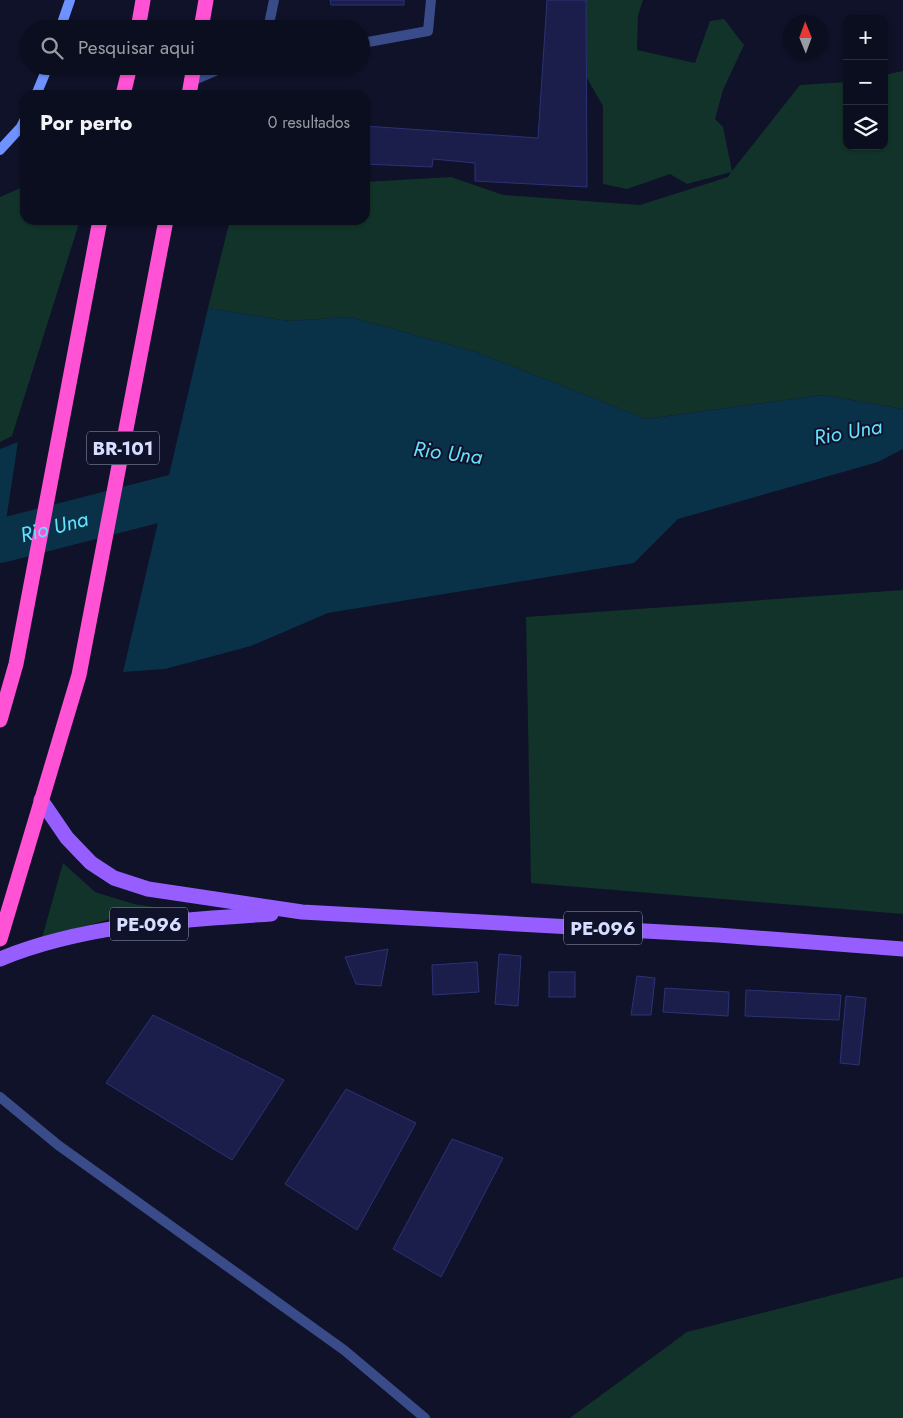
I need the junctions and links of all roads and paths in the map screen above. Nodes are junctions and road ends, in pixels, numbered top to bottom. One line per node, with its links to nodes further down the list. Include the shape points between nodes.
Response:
1 (70, 0): 6 (main road)
2 (143, 0): 7 (highway)
3 (206, 0): 8 (highway)
4 (274, 0): 9 (street)
5 (431, 0): 10 (street, via 428,31)
6 (63, 20)
7 (140, 20)
8 (203, 20)
9 (270, 20)
10 (370, 42)
11 (44, 75): 15 (main road)
12 (128, 75): 16 (highway)
13 (206, 75): 14 (street)
14 (192, 81)
15 (38, 90)
16 (124, 90)
17 (20, 128): 18 (main road)
18 (0, 150)
19 (99, 225): 21 (highway, BR-101, via 16,664)
20 (165, 225): 22 (highway, BR-101, via 79,675)
21 (0, 720)
22 (41, 800): 23 (main road, PE-096, via 67,838 91,863 114,878 148,889); 24 (highway, BR-101)
23 (302, 912): 25 (main road, PE-096); 26 (main road, PE-096, via 217,917 103,930 33,945)
24 (0, 939)
25 (903, 949)
26 (0, 959)
27 (0, 1097): 28 (street, via 58,1145 344,1350)
28 (425, 1418)

